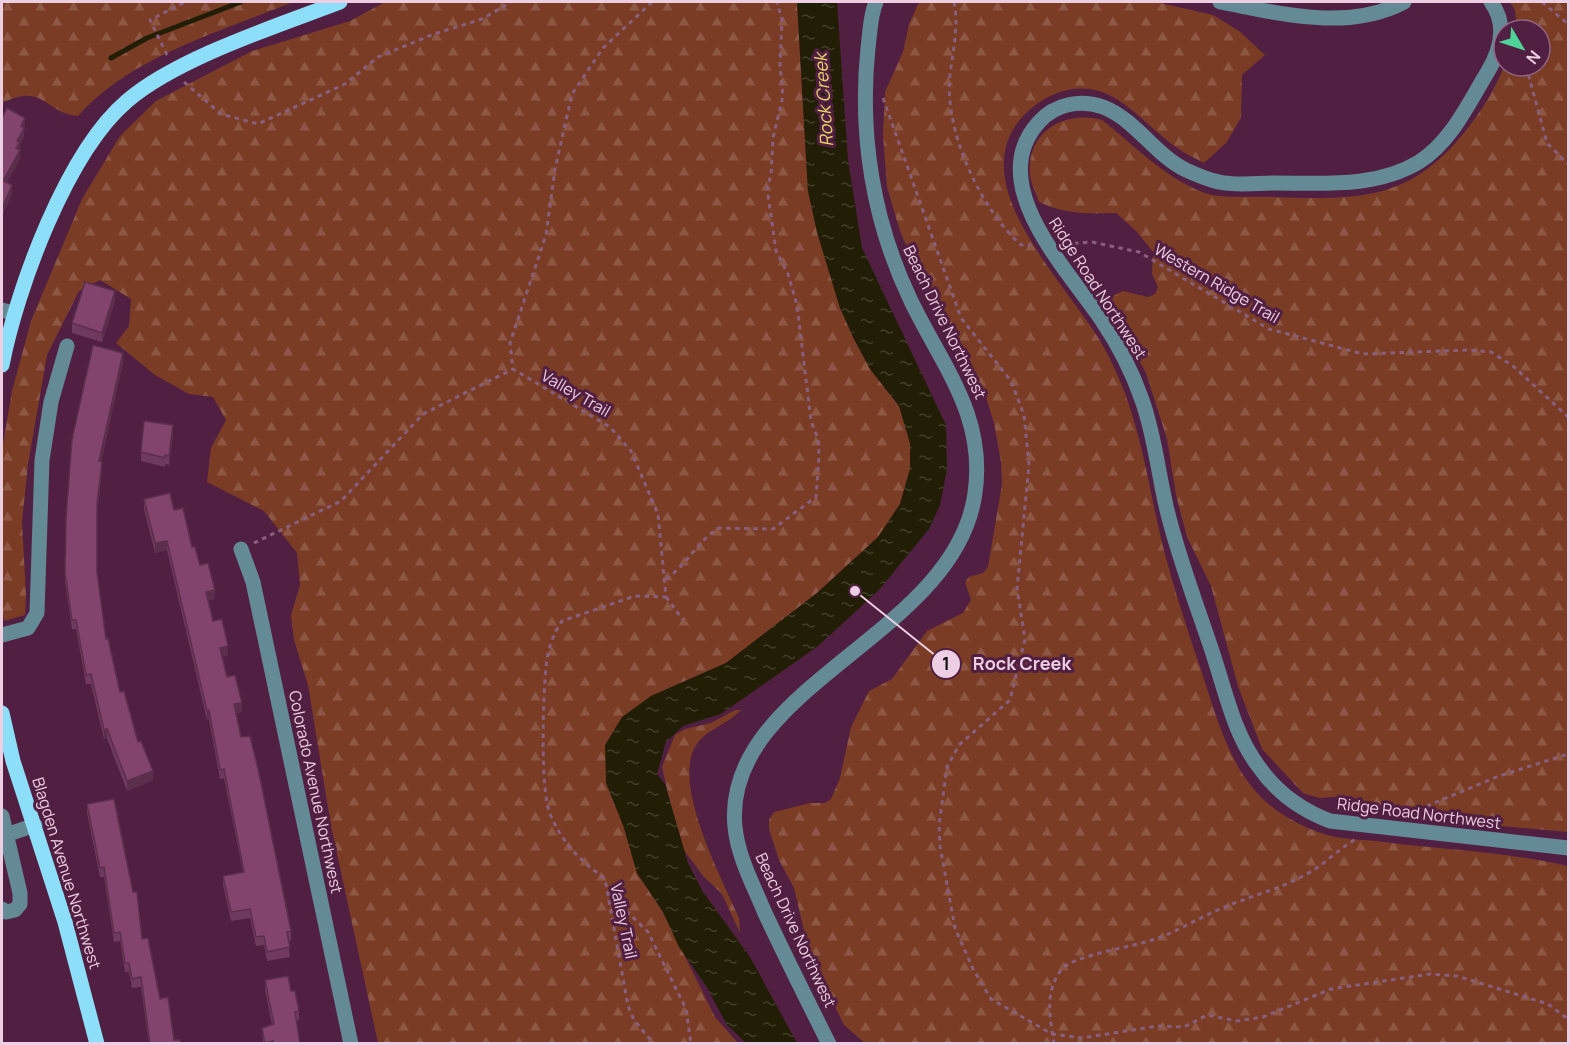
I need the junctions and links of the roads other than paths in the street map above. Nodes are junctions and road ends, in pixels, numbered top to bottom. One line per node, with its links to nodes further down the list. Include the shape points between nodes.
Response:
1 (340, 2): 6 (main road, via 175,69 128,100 84,152)
2 (1220, 2): 3 (street, via 1330,18 1371,15)
3 (1404, 2)
4 (1491, 2): 15 (street, Ridge Road Northwest, via 1502,23 1497,52 1452,130 1419,162 1374,179 1341,183 1219,182 1176,165 1105,108 1088,103 1057,108 1040,120 1030,133 1021,163 1024,195 1036,225 1107,328 1135,379 1183,566 1249,752 1280,791 1315,815 1339,823)
5 (873, 4): 19 (street, Beach Drive Northwest, via 865,116 877,206 903,283 966,407 976,447 976,481 969,522 940,573 911,604 780,718 754,751 737,794 735,825 744,865)
6 (7, 311): 8 (main road)
7 (67, 346): 10 (street, via 51,402 42,460 37,613 28,628)
8 (2, 365)
9 (241, 549): 18 (street, Colorado Avenue Northwest, via 253,582)
10 (2, 635)
11 (2, 713): 13 (main road, Blagden Avenue Northwest, via 13,761)
12 (2, 816): 14 (street)
13 (35, 825): 14 (street); 17 (main road, Blagden Avenue Northwest)
14 (6, 835): 16 (street, via 20,904 15,910)
15 (1569, 848)
16 (2, 909)
17 (97, 1044)
18 (351, 1044)
19 (830, 1044)

